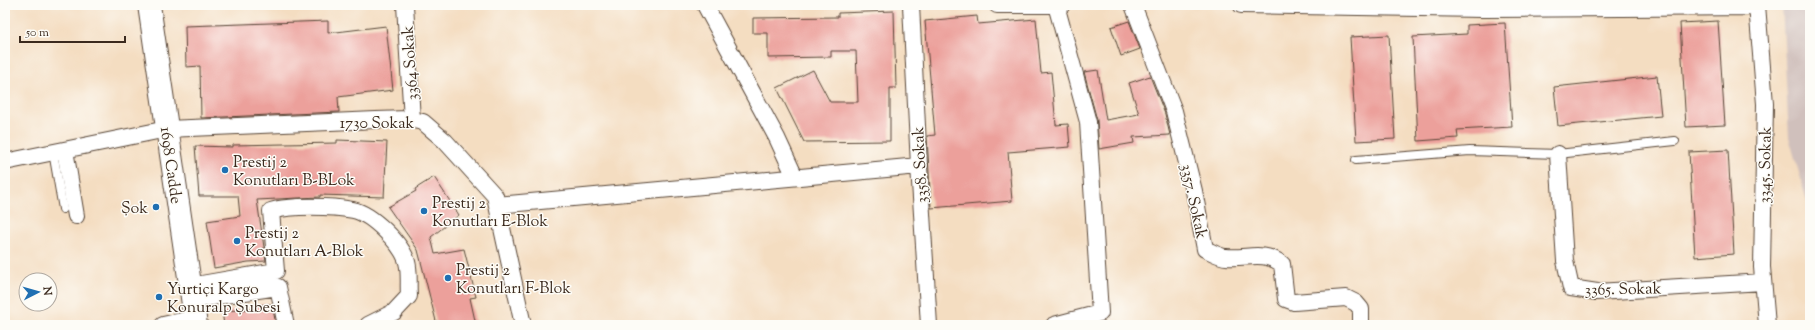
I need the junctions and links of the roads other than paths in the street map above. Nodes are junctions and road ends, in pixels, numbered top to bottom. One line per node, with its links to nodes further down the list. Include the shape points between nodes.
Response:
1 (149, 5): 12 (street, 1698 Cadde)
2 (405, 5): 11 (street, 3364 Sokak)
3 (705, 5): 19 (street, via 777,138)
4 (911, 5): 18 (street, 3358. Sokak)
5 (997, 5): 6 (street)
6 (1058, 5): 29 (street, via 1088,122 1100,312)
7 (1132, 5): 30 (street, 3357. Sokak, via 1174,111 1206,249 1225,257 1263,255 1275,259 1282,264 1286,299 1294,302 1346,298 1356,303 1361,310)
8 (1241, 5): 9 (street)
9 (1361, 6): 10 (street, via 1484,9)
10 (1757, 6): 22 (street, 3345. Sokak, via 1765,104)
11 (412, 120): 12 (street, 1730 Sokak); 20 (street, 1730 Sokak, via 423,122 445,141 495,196)
12 (167, 129): 14 (street, 1730 Sokak); 23 (street, 1698 Cadde)
13 (1675, 141): 15 (lane)
14 (59, 151): 17 (street, 1730 Sokak); 21 (street)
15 (1558, 154): 16 (lane, via 1470,151); 22 (street, 3365. Sokak, via 1565,261 1571,288 1597,292)
16 (1356, 160)
17 (5, 162)
18 (919, 166): 19 (street); 28 (street, 3358. Sokak)
19 (795, 177): 20 (street)
20 (497, 205): 27 (street, 1730 Sokak)
21 (70, 212)
22 (1763, 282): 31 (street, 3345. Sokak)
23 (193, 307): 24 (street); 25 (street, via 278,286); 26 (street, via 276,271 271,211 320,207 354,210 379,224 395,242 407,262 409,296 394,312)
24 (163, 325)
25 (286, 325)
26 (368, 325)
27 (523, 325)
28 (929, 325)
29 (1054, 325)
30 (1361, 325)
31 (1767, 325)

